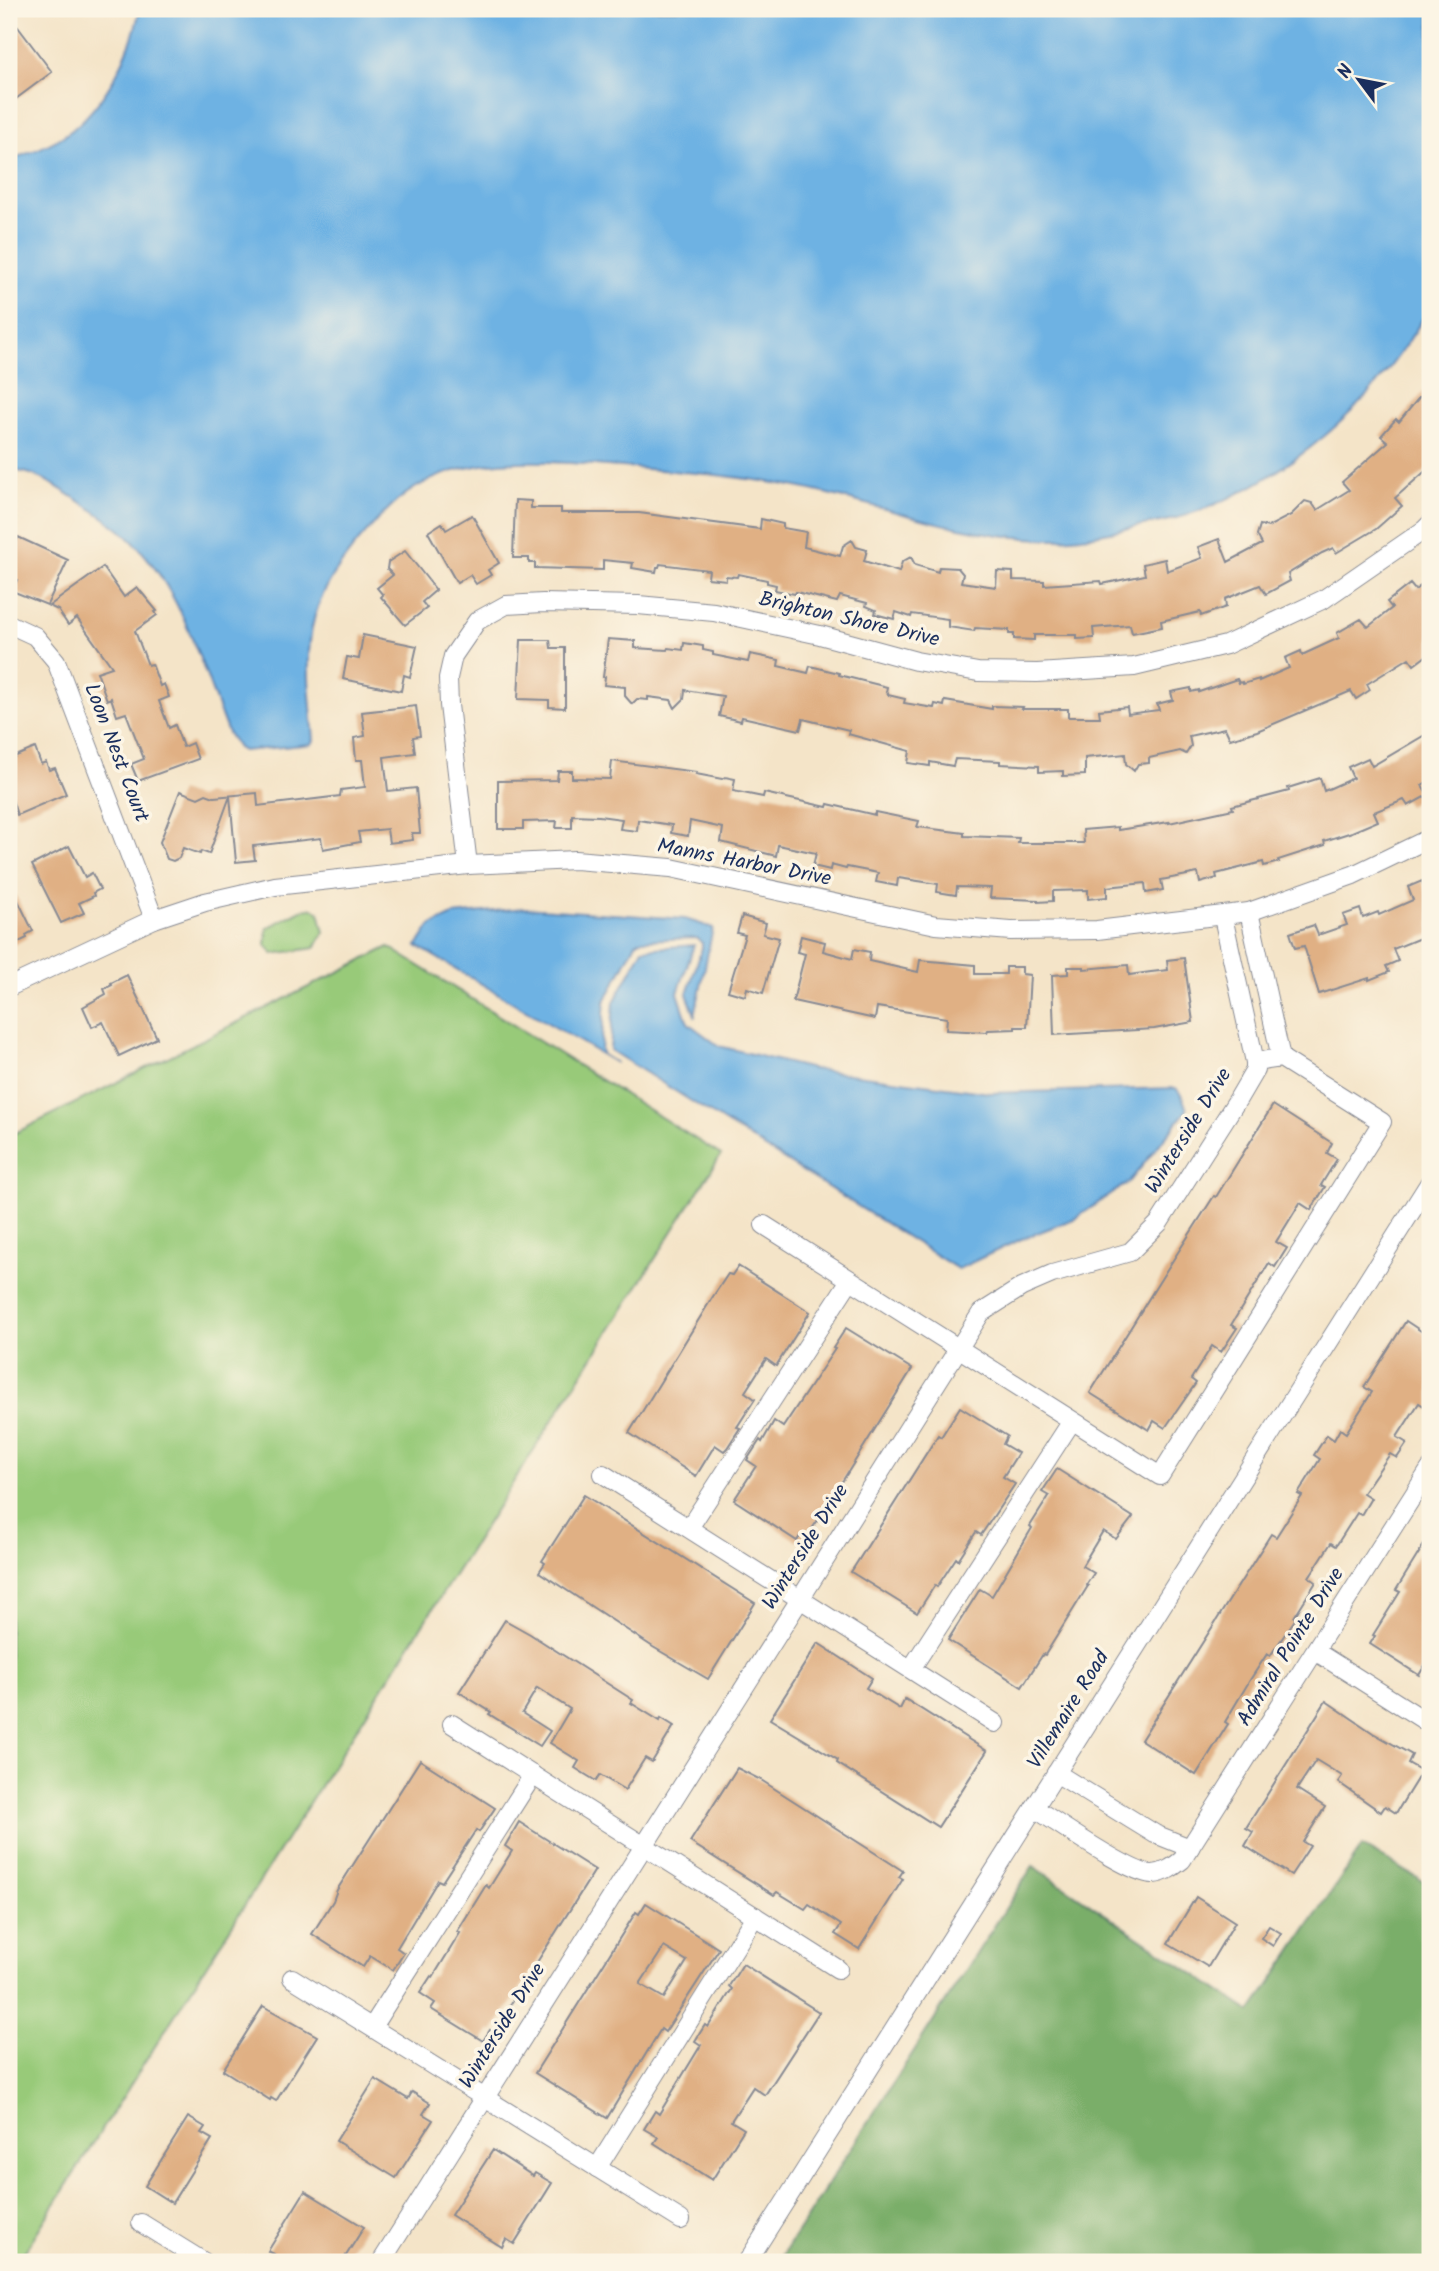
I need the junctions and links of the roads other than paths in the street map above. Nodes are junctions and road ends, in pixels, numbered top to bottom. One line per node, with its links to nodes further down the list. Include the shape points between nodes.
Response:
1 (1430, 524): 4 (street, Brighton Shore Drive, via 1324,599 1226,645 1134,667 978,672 714,612 638,605 506,605 477,621 453,656 448,678)
2 (9, 624): 7 (street, Loon Nest Court, via 35,636 55,661)
3 (1430, 838): 5 (street, Manns Harbor Drive, via 1353,875)
4 (468, 865): 6 (street, Manns Harbor Drive, via 575,860 671,868 936,925 1011,931 1097,930); 7 (street, Manns Harbor Drive, via 275,886)
5 (1249, 912): 6 (street, Manns Harbor Drive); 9 (street)
6 (1223, 916): 10 (street, Winterside Drive)
7 (154, 919): 8 (street, Manns Harbor Drive)
8 (9, 987)
9 (1281, 1058): 10 (street); 15 (street, via 1382,1122 1160,1476)
10 (1255, 1062): 14 (street, Winterside Drive, via 1238,1099 1159,1223 1130,1252 1022,1287 981,1312)
11 (1430, 1182): 25 (street, Villemaire Road)
12 (764, 1226): 13 (street)
13 (850, 1280): 14 (street); 18 (street)
14 (958, 1348): 15 (street); 19 (street, Winterside Drive)
15 (1072, 1421): 21 (street)
16 (1430, 1469): 20 (street, Admiral Pointe Drive)
17 (604, 1474): 18 (street)
18 (689, 1528): 19 (street)
19 (800, 1599): 21 (street); 28 (street, Winterside Drive)
20 (1315, 1651): 24 (street); 29 (street, Admiral Pointe Drive)
21 (911, 1670): 22 (street)
22 (995, 1723)
23 (452, 1724): 26 (street)
24 (1430, 1724)
25 (1056, 1773): 27 (street, Villemaire Road); 29 (street, via 1155,1834)
26 (533, 1774): 28 (street); 33 (street)
27 (1034, 1808): 29 (street, Admiral Pointe Drive, via 1131,1868 1151,1875 1169,1871); 40 (street, Villemaire Road)
28 (644, 1845): 30 (street); 34 (street, Winterside Drive)
29 (1191, 1848)
30 (755, 1916): 31 (street); 35 (street)
31 (838, 1969)
32 (292, 1978): 33 (street)
33 (372, 2028): 34 (street)
34 (485, 2098): 35 (street); 39 (street, Winterside Drive)
35 (597, 2168): 36 (street)
36 (681, 2221)
37 (141, 2223): 38 (street)
38 (204, 2262)
39 (381, 2262)
40 (747, 2262)

